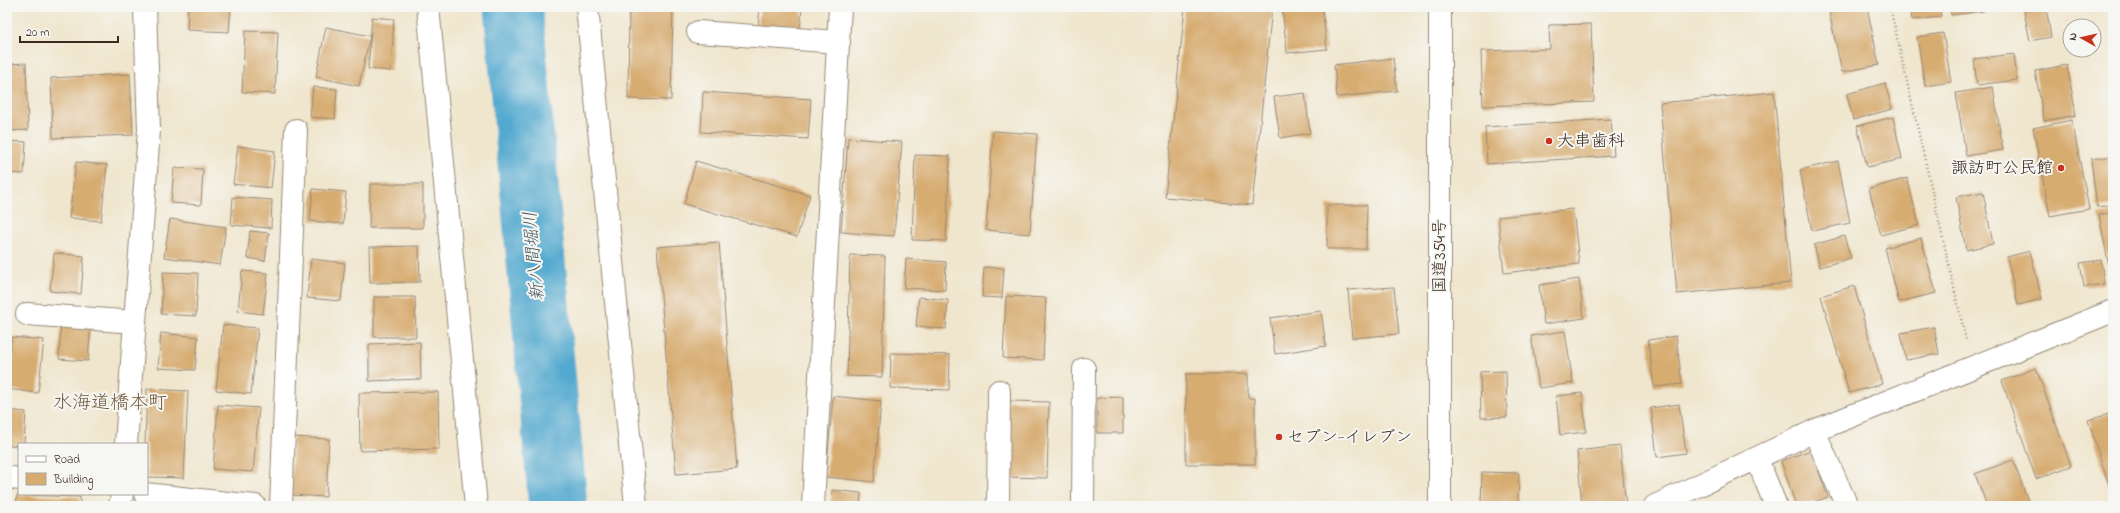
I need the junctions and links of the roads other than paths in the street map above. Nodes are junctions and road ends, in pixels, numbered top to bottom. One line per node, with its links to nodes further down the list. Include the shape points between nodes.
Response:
1 (145, 7): 11 (main road, via 149,130)
2 (428, 7): 24 (main road)
3 (587, 7): 25 (main road)
4 (840, 7): 7 (main road)
5 (1440, 7): 29 (main road, 国道354号)
6 (698, 32): 7 (main road)
7 (839, 42): 26 (main road)
8 (296, 130): 23 (main road)
9 (2113, 311): 14 (main road)
10 (27, 314): 11 (main road)
11 (136, 322): 15 (main road)
12 (1084, 369): 28 (main road)
13 (999, 391): 27 (main road)
14 (1814, 431): 16 (main road); 32 (main road)
15 (126, 443)
16 (1757, 459): 30 (main road); 31 (main road)
17 (7, 477): 18 (main road)
18 (18, 479)
19 (148, 494): 22 (main road)
20 (122, 495): 21 (main road)
21 (120, 506)
22 (255, 506)
23 (281, 506)
24 (476, 506)
25 (636, 506)
26 (813, 506)
27 (998, 506)
28 (1083, 506)
29 (1440, 506)
30 (1655, 506)
31 (1776, 506)
32 (1847, 506)

